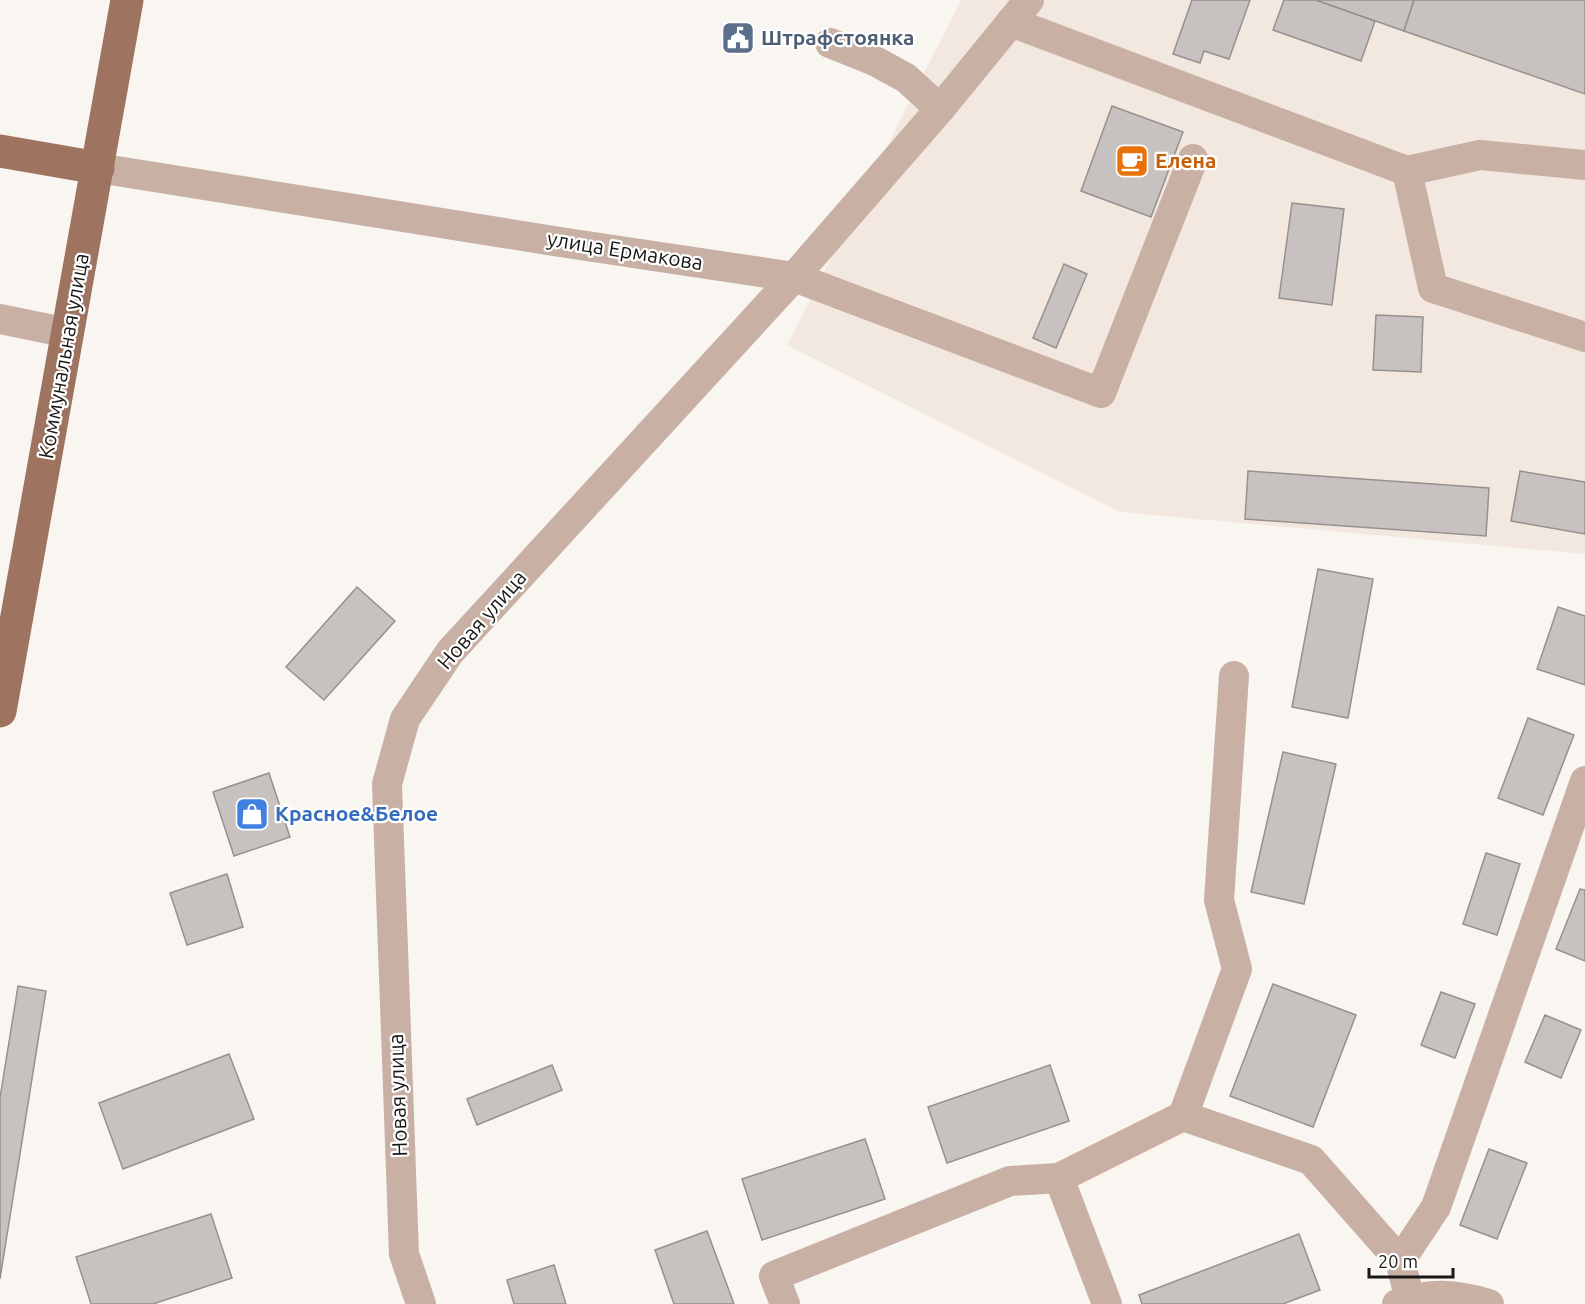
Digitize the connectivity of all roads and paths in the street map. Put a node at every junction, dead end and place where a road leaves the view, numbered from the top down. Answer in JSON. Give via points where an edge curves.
{"nodes":[{"id":1,"x":127,"y":0,"type":"edge"},
{"id":2,"x":1020,"y":11,"type":"edge"},
{"id":3,"x":830,"y":43,"type":"dead end"},
{"id":4,"x":940,"y":109,"type":"junction"},
{"id":5,"x":0,"y":152,"type":"edge"},
{"id":6,"x":1193,"y":159,"type":"dead end"},
{"id":7,"x":1585,"y":165,"type":"edge"},
{"id":8,"x":98,"y":168,"type":"junction"},
{"id":9,"x":1407,"y":171,"type":"junction"},
{"id":10,"x":794,"y":277,"type":"junction"},
{"id":11,"x":0,"y":320,"type":"edge"},
{"id":12,"x":68,"y":333,"type":"junction"},
{"id":13,"x":1585,"y":337,"type":"edge"},
{"id":14,"x":1234,"y":676,"type":"dead end"},
{"id":15,"x":0,"y":711,"type":"edge"},
{"id":16,"x":1585,"y":781,"type":"edge"},
{"id":17,"x":1183,"y":1116,"type":"junction"},
{"id":18,"x":1059,"y":1178,"type":"junction"},
{"id":19,"x":1400,"y":1261,"type":"junction"},
{"id":20,"x":1405,"y":1302,"type":"edge"},
{"id":21,"x":422,"y":1304,"type":"edge"},
{"id":22,"x":785,"y":1304,"type":"edge"},
{"id":23,"x":1107,"y":1304,"type":"edge"},
{"id":24,"x":1489,"y":1304,"type":"edge"}],
"edges":[{"from":1,"to":8,"type":"main road","name":"Коммунальная улица"},
{"from":2,"to":4,"type":"street"},
{"from":2,"to":9,"type":"street"},
{"from":3,"to":4,"type":"street","via":[[906,78]]},
{"from":4,"to":10,"type":"street"},
{"from":5,"to":8,"type":"main road"},
{"from":6,"to":10,"type":"street","name":"улица Ермакова","via":[[1101,393]]},
{"from":7,"to":9,"type":"street","via":[[1480,155]]},
{"from":8,"to":10,"type":"street","name":"улица Ермакова"},
{"from":8,"to":12,"type":"main road","name":"Коммунальная улица"},
{"from":9,"to":13,"type":"street","via":[[1433,288]]},
{"from":10,"to":21,"type":"street","name":"Новая улица","via":[[450,652],[405,719],[387,784],[404,1254]]},
{"from":11,"to":12,"type":"street"},
{"from":12,"to":15,"type":"main road","name":"Коммунальная улица"},
{"from":14,"to":17,"type":"street","via":[[1219,900],[1237,969]]},
{"from":16,"to":19,"type":"street","via":[[1436,1207]]},
{"from":17,"to":18,"type":"street"},
{"from":17,"to":19,"type":"street","via":[[1311,1160]]},
{"from":18,"to":22,"type":"street","via":[[1010,1181],[774,1276]]},
{"from":18,"to":23,"type":"street"},
{"from":19,"to":20,"type":"street"},
{"from":20,"to":24,"type":"street","via":[[1441,1295]]}]}
